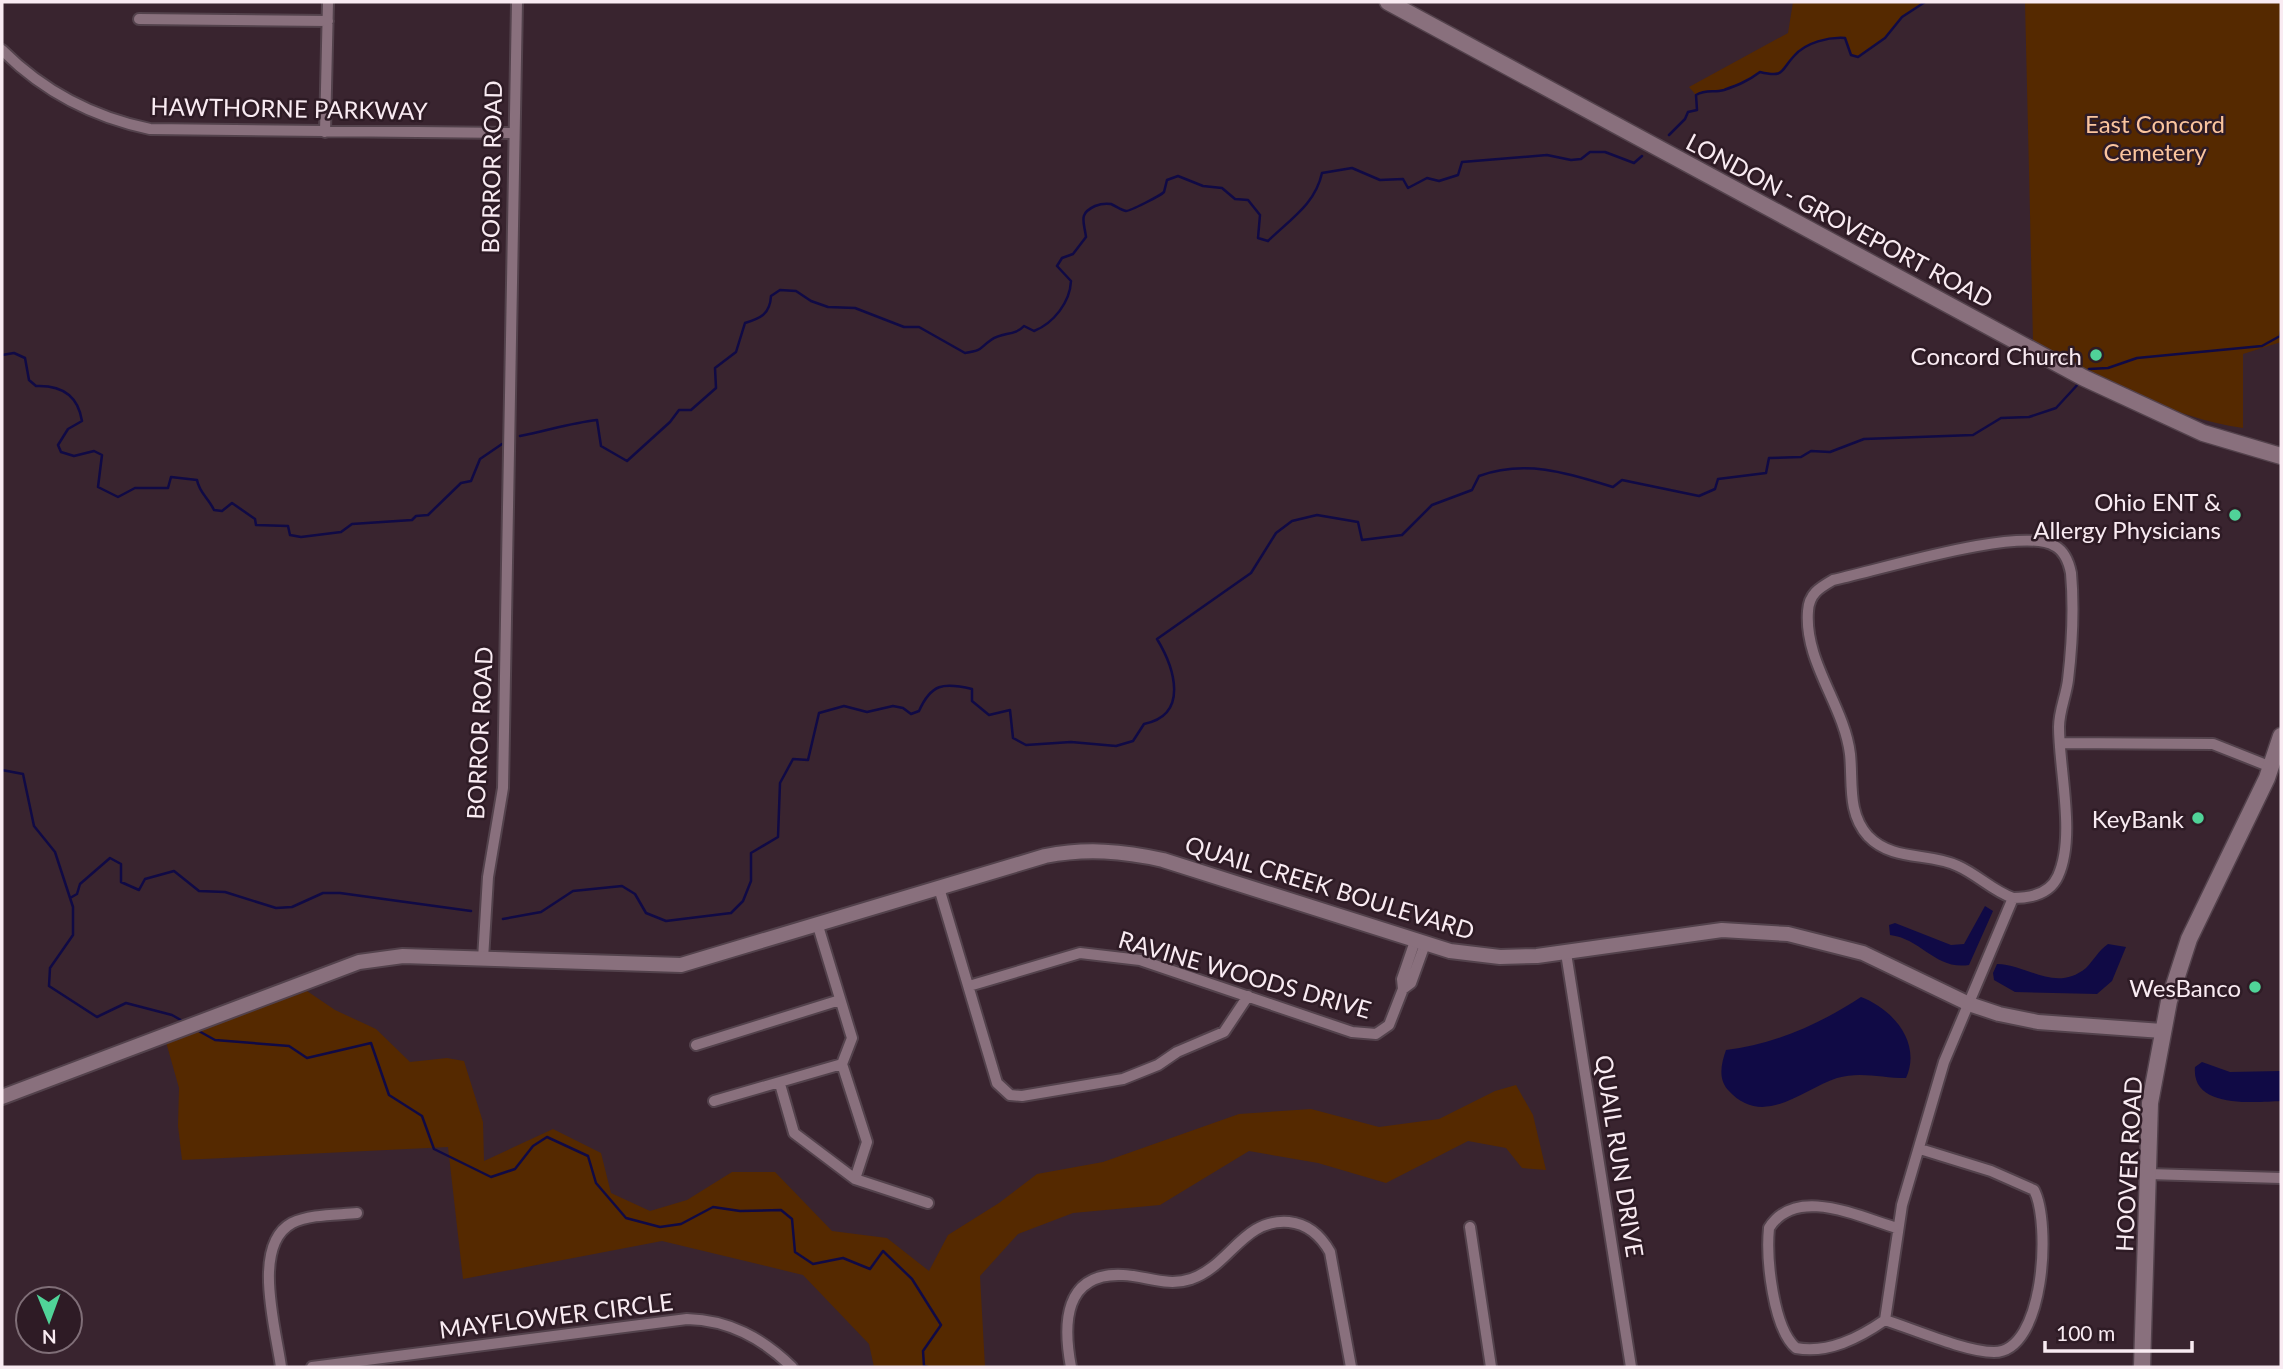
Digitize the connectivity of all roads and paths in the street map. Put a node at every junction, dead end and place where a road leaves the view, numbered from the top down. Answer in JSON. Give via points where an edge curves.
{"nodes":[{"id":1,"x":328,"y":2,"type":"edge"},
{"id":2,"x":517,"y":2,"type":"edge"},
{"id":3,"x":1388,"y":2,"type":"edge"},
{"id":4,"x":139,"y":19,"type":"dead end"},
{"id":5,"x":328,"y":21,"type":"junction"},
{"id":6,"x":2,"y":50,"type":"edge"},
{"id":7,"x":326,"y":132,"type":"junction"},
{"id":8,"x":514,"y":133,"type":"junction"},
{"id":9,"x":2281,"y":456,"type":"edge"},
{"id":10,"x":2281,"y":736,"type":"edge"},
{"id":11,"x":2060,"y":743,"type":"junction"},
{"id":12,"x":2271,"y":767,"type":"junction"},
{"id":13,"x":940,"y":888,"type":"junction"},
{"id":14,"x":2013,"y":898,"type":"junction"},
{"id":15,"x":818,"y":926,"type":"junction"},
{"id":16,"x":1420,"y":942,"type":"junction"},
{"id":17,"x":1566,"y":953,"type":"junction"},
{"id":18,"x":483,"y":959,"type":"junction"},
{"id":19,"x":969,"y":986,"type":"junction"},
{"id":20,"x":1248,"y":996,"type":"junction"},
{"id":21,"x":840,"y":1000,"type":"junction"},
{"id":22,"x":1969,"y":1004,"type":"junction"},
{"id":23,"x":2162,"y":1031,"type":"junction"},
{"id":24,"x":696,"y":1045,"type":"dead end"},
{"id":25,"x":842,"y":1064,"type":"junction"},
{"id":26,"x":780,"y":1084,"type":"junction"},
{"id":27,"x":2,"y":1097,"type":"edge"},
{"id":28,"x":714,"y":1101,"type":"dead end"},
{"id":29,"x":1920,"y":1149,"type":"junction"},
{"id":30,"x":2148,"y":1174,"type":"junction"},
{"id":31,"x":2281,"y":1178,"type":"edge"},
{"id":32,"x":855,"y":1179,"type":"junction"},
{"id":33,"x":928,"y":1203,"type":"dead end"},
{"id":34,"x":357,"y":1213,"type":"dead end"},
{"id":35,"x":1470,"y":1227,"type":"dead end"},
{"id":36,"x":1897,"y":1228,"type":"junction"},
{"id":37,"x":1885,"y":1320,"type":"junction"},
{"id":38,"x":281,"y":1367,"type":"edge"},
{"id":39,"x":312,"y":1367,"type":"edge"},
{"id":40,"x":792,"y":1367,"type":"edge"},
{"id":41,"x":1071,"y":1367,"type":"edge"},
{"id":42,"x":1351,"y":1367,"type":"edge"},
{"id":43,"x":1491,"y":1367,"type":"edge"},
{"id":44,"x":1630,"y":1367,"type":"edge"},
{"id":45,"x":2143,"y":1367,"type":"edge"}],
"edges":[{"from":1,"to":5,"type":"street"},
{"from":2,"to":8,"type":"street","name":"BORROR ROAD"},
{"from":3,"to":9,"type":"main road","name":"LONDON - GROVEPORT ROAD","via":[[2081,376],[2211,436]]},
{"from":4,"to":5,"type":"street"},
{"from":5,"to":7,"type":"street"},
{"from":6,"to":7,"type":"street","name":"HAWTHORNE PARKWAY","via":[[60,96],[100,116],[132,125],[174,131]]},
{"from":7,"to":8,"type":"street","name":"HAWTHORNE PARKWAY"},
{"from":8,"to":18,"type":"street","name":"BORROR ROAD","via":[[503,788],[488,877]]},
{"from":10,"to":12,"type":"main road","name":"HOOVER ROAD"},
{"from":11,"to":12,"type":"street","via":[[2213,744]]},
{"from":11,"to":14,"type":"street","via":[[2066,800],[2062,866],[2056,881],[2043,892]]},
{"from":11,"to":14,"type":"street","via":[[2072,584],[2067,559],[2055,545],[2015,541],[1943,553],[1833,580],[1815,591],[1808,612],[1809,634],[1846,739],[1851,796],[1864,830],[1889,850],[1958,865]]},
{"from":12,"to":23,"type":"main road","name":"HOOVER ROAD","via":[[2189,939]]},
{"from":13,"to":15,"type":"street","name":"QUAIL CREEK BOULEVARD"},
{"from":13,"to":16,"type":"street","name":"QUAIL CREEK BOULEVARD","via":[[1055,854],[1130,852]]},
{"from":13,"to":19,"type":"street"},
{"from":14,"to":22,"type":"street"},
{"from":15,"to":18,"type":"street","name":"QUAIL CREEK BOULEVARD","via":[[681,965]]},
{"from":15,"to":21,"type":"street"},
{"from":16,"to":17,"type":"street","name":"QUAIL CREEK BOULEVARD","via":[[1500,957]]},
{"from":16,"to":20,"type":"street","name":"RAVINE WOODS DRIVE","via":[[1402,979],[1404,989],[1389,1025],[1376,1034],[1366,1035]]},
{"from":17,"to":22,"type":"street","name":"QUAIL CREEK BOULEVARD","via":[[1722,930],[1788,934],[1863,953]]},
{"from":17,"to":44,"type":"street","name":"QUAIL RUN DRIVE"},
{"from":18,"to":27,"type":"street","via":[[403,956],[359,962]]},
{"from":19,"to":20,"type":"street","name":"RAVINE WOODS DRIVE","via":[[1080,953],[1095,953],[1140,961]]},
{"from":19,"to":20,"type":"street","via":[[997,1083],[1010,1095],[1022,1096],[1124,1079],[1158,1065],[1224,1032]]},
{"from":21,"to":24,"type":"street"},
{"from":21,"to":25,"type":"street","via":[[852,1038]]},
{"from":22,"to":23,"type":"street","name":"QUAIL CREEK BOULEVARD","via":[[2038,1023]]},
{"from":22,"to":29,"type":"street","via":[[1944,1062]]},
{"from":23,"to":30,"type":"main road","name":"HOOVER ROAD","via":[[2150,1103]]},
{"from":25,"to":26,"type":"street"},
{"from":25,"to":32,"type":"street","via":[[867,1142]]},
{"from":26,"to":28,"type":"street"},
{"from":26,"to":32,"type":"street","via":[[794,1133]]},
{"from":29,"to":36,"type":"street"},
{"from":29,"to":37,"type":"street","via":[[2034,1189],[2042,1208],[2040,1277],[2026,1331],[2005,1350],[1973,1348]]},
{"from":30,"to":31,"type":"street"},
{"from":30,"to":45,"type":"main road","name":"HOOVER ROAD"},
{"from":32,"to":33,"type":"street"},
{"from":34,"to":38,"type":"street","via":[[292,1223],[276,1236],[268,1266]]},
{"from":35,"to":43,"type":"street"},
{"from":36,"to":37,"type":"street"},
{"from":36,"to":37,"type":"street","via":[[1834,1210],[1799,1206],[1786,1211],[1769,1228],[1780,1329],[1796,1348],[1852,1340]]},
{"from":39,"to":40,"type":"street","name":"MAYFLOWER CIRCLE","via":[[687,1319],[739,1328]]},
{"from":41,"to":42,"type":"street","via":[[1066,1315],[1081,1290],[1093,1281],[1121,1275],[1157,1282],[1190,1279],[1204,1273],[1256,1228],[1284,1222],[1311,1230],[1330,1252]]}]}
